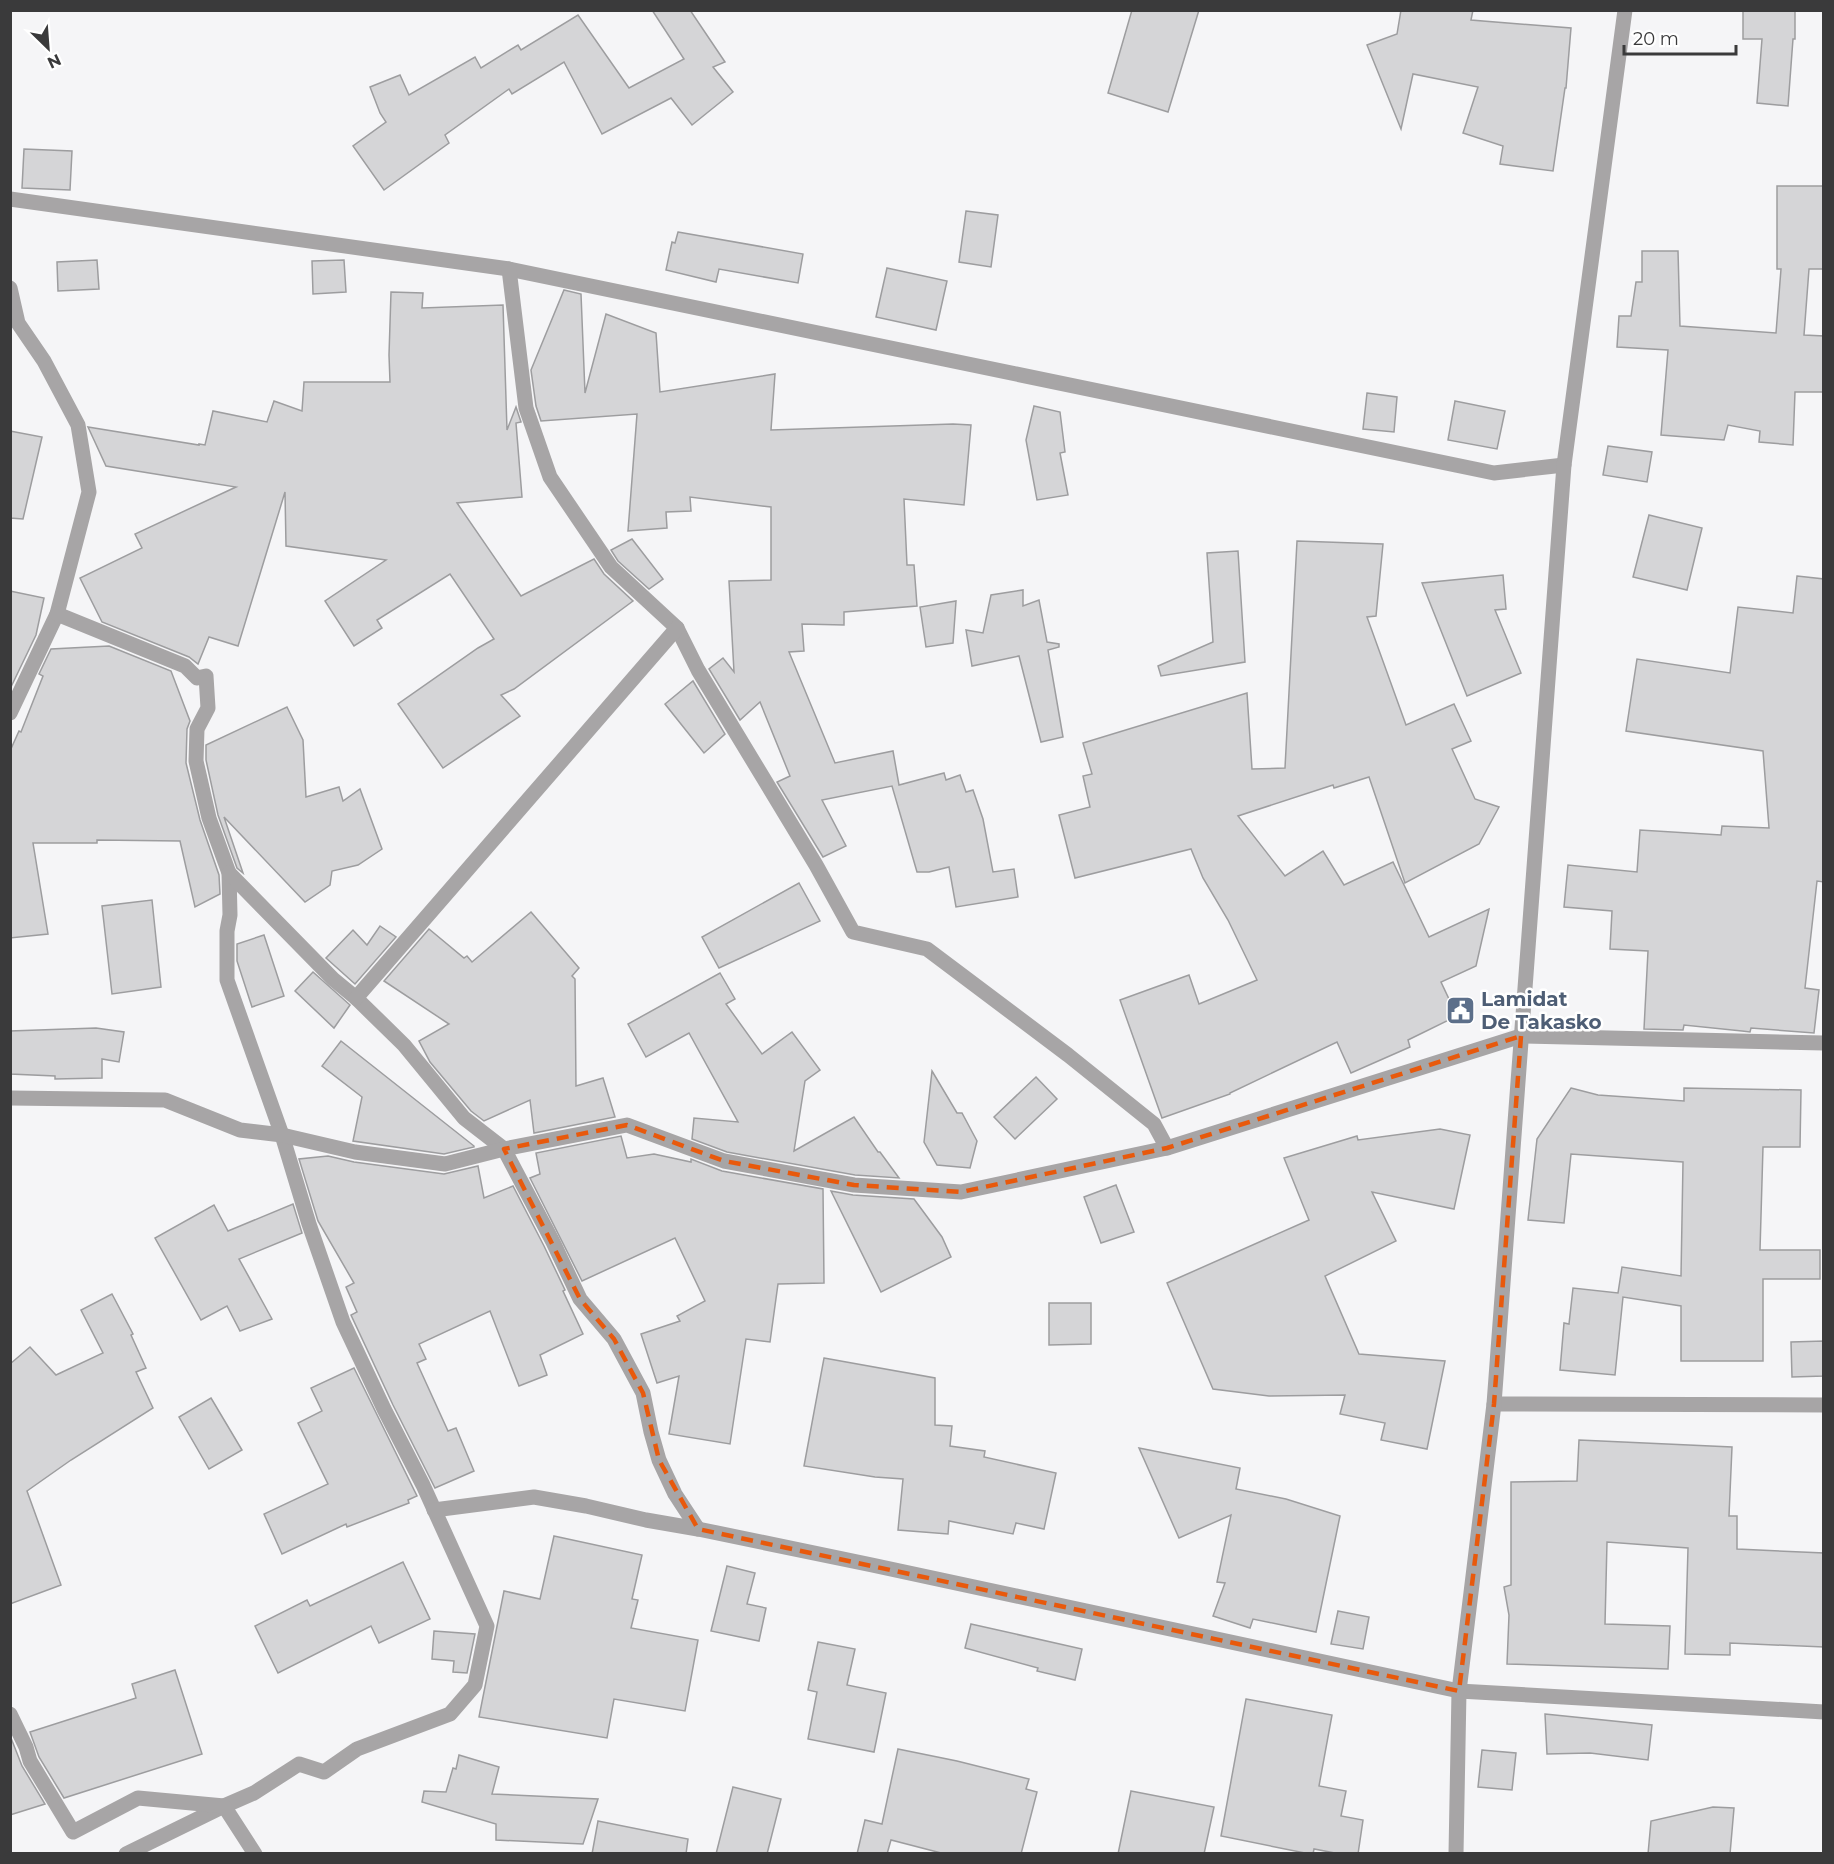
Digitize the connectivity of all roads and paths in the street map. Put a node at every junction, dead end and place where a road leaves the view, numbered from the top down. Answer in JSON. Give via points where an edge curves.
{"nodes":[{"id":1,"x":1625,"y":10,"type":"edge"},
{"id":2,"x":10,"y":200,"type":"edge"},
{"id":3,"x":509,"y":269,"type":"junction"},
{"id":4,"x":10,"y":288,"type":"edge"},
{"id":5,"x":1564,"y":465,"type":"junction"},
{"id":6,"x":57,"y":614,"type":"junction"},
{"id":7,"x":677,"y":628,"type":"junction"},
{"id":8,"x":10,"y":713,"type":"edge"},
{"id":9,"x":229,"y":873,"type":"junction"},
{"id":10,"x":356,"y":998,"type":"junction"},
{"id":11,"x":1521,"y":1036,"type":"junction"},
{"id":12,"x":1824,"y":1043,"type":"edge"},
{"id":13,"x":10,"y":1098,"type":"edge"},
{"id":14,"x":282,"y":1136,"type":"junction"},
{"id":15,"x":1167,"y":1148,"type":"junction"},
{"id":16,"x":504,"y":1149,"type":"junction"},
{"id":17,"x":1494,"y":1404,"type":"junction"},
{"id":18,"x":1824,"y":1405,"type":"edge"},
{"id":19,"x":434,"y":1510,"type":"junction"},
{"id":20,"x":698,"y":1529,"type":"junction"},
{"id":21,"x":1459,"y":1691,"type":"junction"},
{"id":22,"x":1824,"y":1712,"type":"edge"},
{"id":23,"x":10,"y":1714,"type":"edge"},
{"id":24,"x":224,"y":1806,"type":"junction"},
{"id":25,"x":126,"y":1854,"type":"edge"},
{"id":26,"x":255,"y":1854,"type":"edge"},
{"id":27,"x":1456,"y":1854,"type":"edge"}],
"edges":[{"from":1,"to":5,"type":"street"},
{"from":2,"to":3,"type":"street"},
{"from":3,"to":5,"type":"street","via":[[1494,473]]},
{"from":3,"to":7,"type":"street","via":[[526,408],[550,477],[611,567]]},
{"from":4,"to":6,"type":"street","via":[[18,323],[44,361],[78,425],[89,492]]},
{"from":5,"to":11,"type":"street"},
{"from":6,"to":8,"type":"street"},
{"from":6,"to":9,"type":"street","via":[[185,666],[197,678],[206,676],[208,708],[196,729],[196,761],[209,818]]},
{"from":7,"to":10,"type":"street"},
{"from":7,"to":15,"type":"street","via":[[853,932],[927,949],[1154,1124]]},
{"from":9,"to":10,"type":"street"},
{"from":9,"to":14,"type":"street","via":[[227,980]]},
{"from":10,"to":16,"type":"street","via":[[404,1045],[464,1118]]},
{"from":11,"to":12,"type":"street"},
{"from":11,"to":15,"type":"street"},
{"from":11,"to":17,"type":"street"},
{"from":13,"to":14,"type":"street","via":[[165,1100],[240,1130]]},
{"from":14,"to":16,"type":"street","via":[[355,1152],[445,1164]]},
{"from":14,"to":19,"type":"street","via":[[343,1322]]},
{"from":15,"to":16,"type":"street","via":[[961,1192],[854,1185],[724,1161],[627,1125]]},
{"from":16,"to":20,"type":"street","via":[[580,1299],[614,1339],[643,1393],[659,1460]]},
{"from":17,"to":18,"type":"street"},
{"from":17,"to":21,"type":"street"},
{"from":19,"to":20,"type":"street","via":[[534,1497]]},
{"from":19,"to":24,"type":"street","via":[[487,1626],[475,1685],[450,1714],[357,1749],[324,1772],[299,1764],[254,1793]]},
{"from":20,"to":21,"type":"street"},
{"from":21,"to":22,"type":"street"},
{"from":21,"to":27,"type":"street"},
{"from":23,"to":24,"type":"street","via":[[30,1761],[74,1832],[138,1798]]},
{"from":24,"to":25,"type":"street"},
{"from":24,"to":26,"type":"street"}]}
